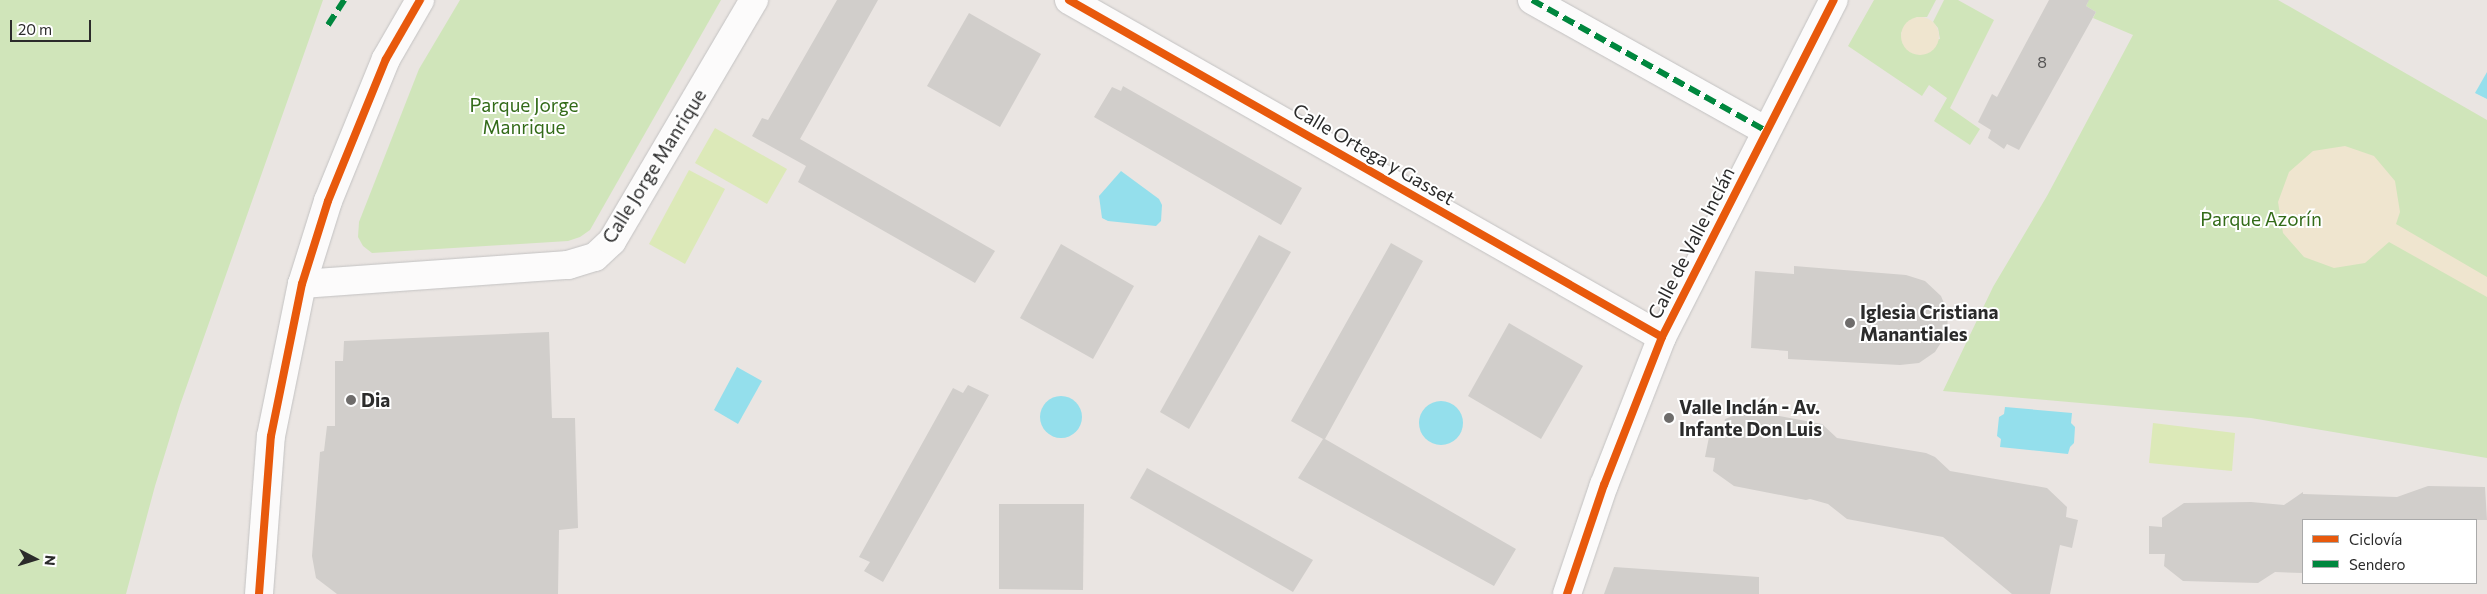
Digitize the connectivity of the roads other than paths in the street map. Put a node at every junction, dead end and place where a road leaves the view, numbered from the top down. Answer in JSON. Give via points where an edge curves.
{"nodes":[{"id":1,"x":420,"y":0,"type":"edge"},
{"id":2,"x":754,"y":0,"type":"edge"},
{"id":3,"x":1069,"y":0,"type":"edge"},
{"id":4,"x":1532,"y":0,"type":"edge"},
{"id":5,"x":1834,"y":0,"type":"edge"},
{"id":6,"x":1766,"y":131,"type":"junction"},
{"id":7,"x":302,"y":284,"type":"junction"},
{"id":8,"x":1662,"y":337,"type":"junction"},
{"id":9,"x":259,"y":594,"type":"edge"},
{"id":10,"x":1567,"y":594,"type":"edge"}],
"edges":[{"from":1,"to":7,"type":"street","via":[[386,59],[328,201]]},
{"from":2,"to":7,"type":"street","name":"Calle Jorge Manrique","via":[[612,241],[594,257],[568,266]]},
{"from":3,"to":8,"type":"street","name":"Calle Ortega y Gasset"},
{"from":4,"to":6,"type":"street"},
{"from":5,"to":6,"type":"street","name":"Calle de Valle Inclán"},
{"from":6,"to":8,"type":"street","name":"Calle de Valle Inclán"},
{"from":7,"to":9,"type":"street","via":[[271,436]]},
{"from":8,"to":10,"type":"street","name":"Calle de Valle Inclán","via":[[1604,484]]}]}
